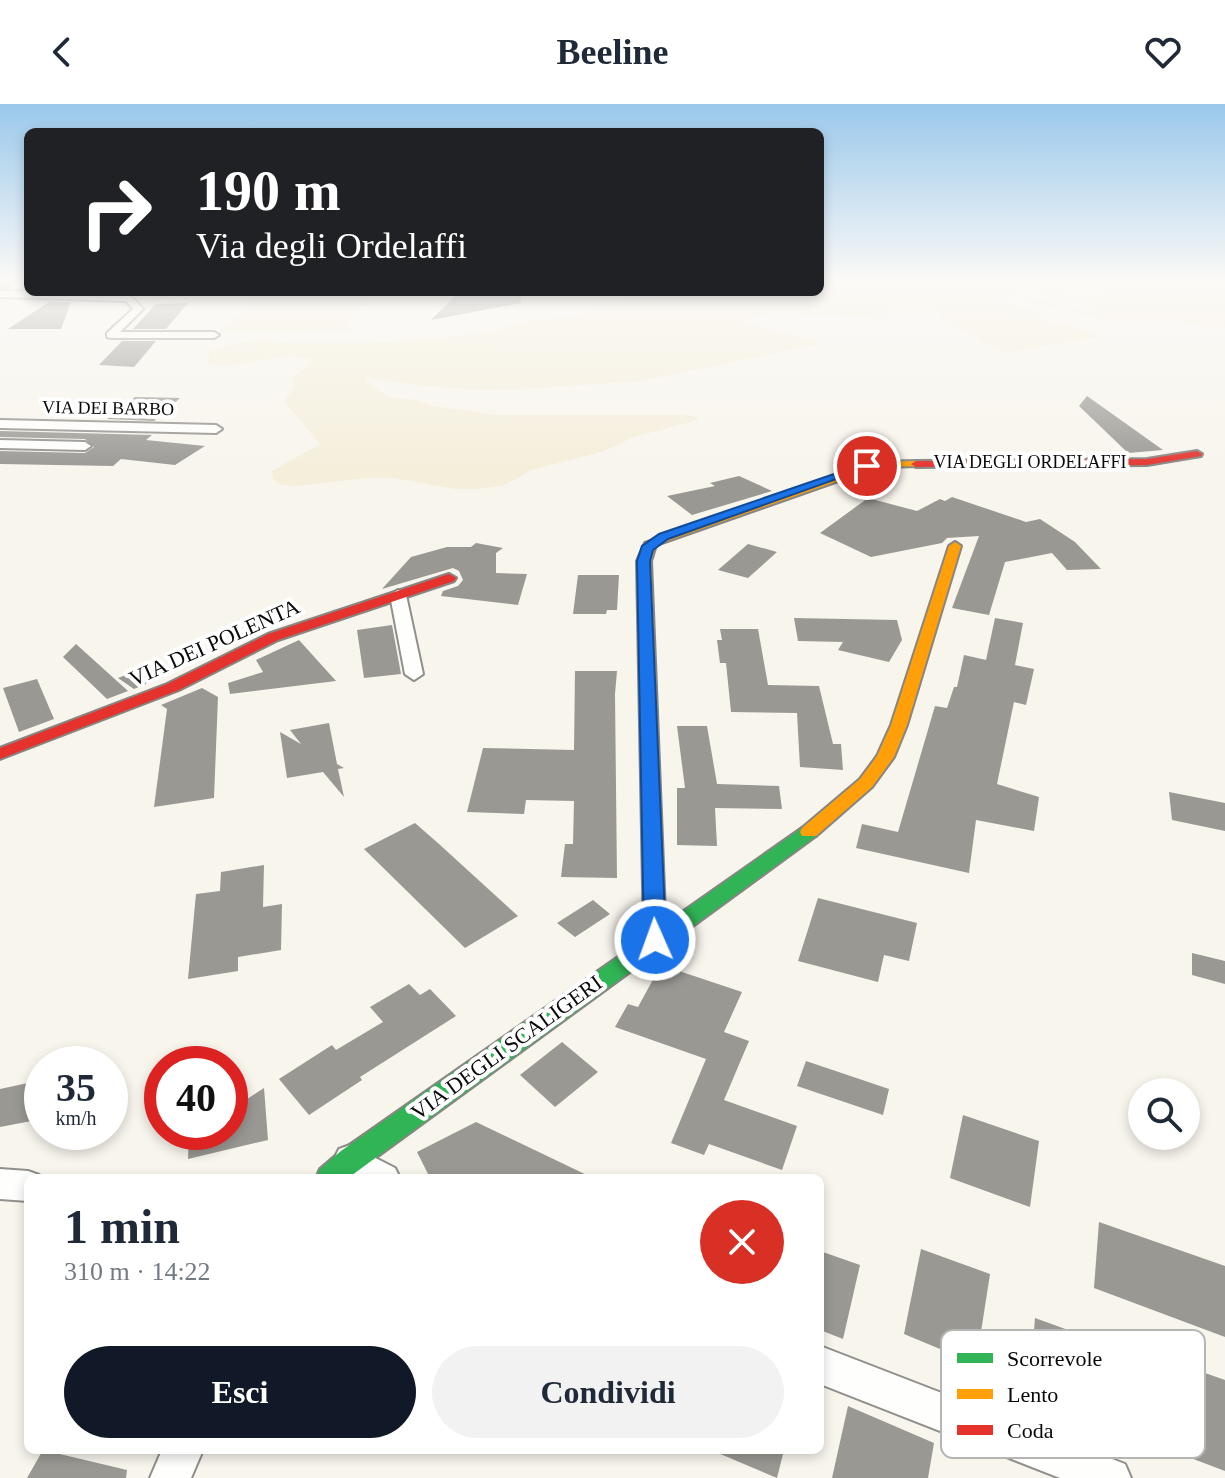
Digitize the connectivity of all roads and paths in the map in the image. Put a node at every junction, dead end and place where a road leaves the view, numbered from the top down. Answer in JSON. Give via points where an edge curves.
{"nodes":[{"id":1,"x":0,"y":424,"type":"edge"},
{"id":2,"x":216,"y":429,"type":"dead end"},
{"id":3,"x":0,"y":444,"type":"edge"},
{"id":4,"x":85,"y":446,"type":"dead end"},
{"id":5,"x":1197,"y":454,"type":"dead end"},
{"id":6,"x":955,"y":546,"type":"dead end"},
{"id":7,"x":449,"y":578,"type":"dead end"},
{"id":8,"x":398,"y":595,"type":"junction"},
{"id":9,"x":414,"y":674,"type":"dead end"},
{"id":10,"x":0,"y":754,"type":"edge"},
{"id":11,"x":655,"y":940,"type":"junction"},
{"id":12,"x":340,"y":1168,"type":"edge"},
{"id":13,"x":366,"y":1174,"type":"edge"},
{"id":14,"x":0,"y":1184,"type":"edge"},
{"id":15,"x":24,"y":1186,"type":"edge"},
{"id":16,"x":824,"y":1367,"type":"edge"},
{"id":17,"x":941,"y":1412,"type":"edge"},
{"id":18,"x":181,"y":1454,"type":"edge"},
{"id":19,"x":1059,"y":1458,"type":"edge"},
{"id":20,"x":170,"y":1478,"type":"edge"},
{"id":21,"x":1111,"y":1478,"type":"edge"}],
"edges":[{"from":1,"to":2,"type":"street","name":"VIA DEI BARBO"},
{"from":3,"to":4,"type":"street"},
{"from":5,"to":11,"type":"street","name":"VIA DEGLI ORDELAFFI","via":[[1147,462],[877,464],[651,543],[644,561]]},
{"from":6,"to":11,"type":"street","name":"VIA DEGLI SCALIGERI","via":[[899,725],[876,770],[819,825]]},
{"from":7,"to":8,"type":"street","name":"VIA DEI POLENTA"},
{"from":8,"to":9,"type":"street"},
{"from":8,"to":10,"type":"street","name":"VIA DEI POLENTA","via":[[273,637],[173,687]]},
{"from":11,"to":12,"type":"street","name":"VIA DEGLI SCALIGERI"},
{"from":12,"to":13,"type":"street"},
{"from":14,"to":15,"type":"street"},
{"from":16,"to":17,"type":"street"},
{"from":18,"to":20,"type":"street"},
{"from":19,"to":21,"type":"street"}]}
